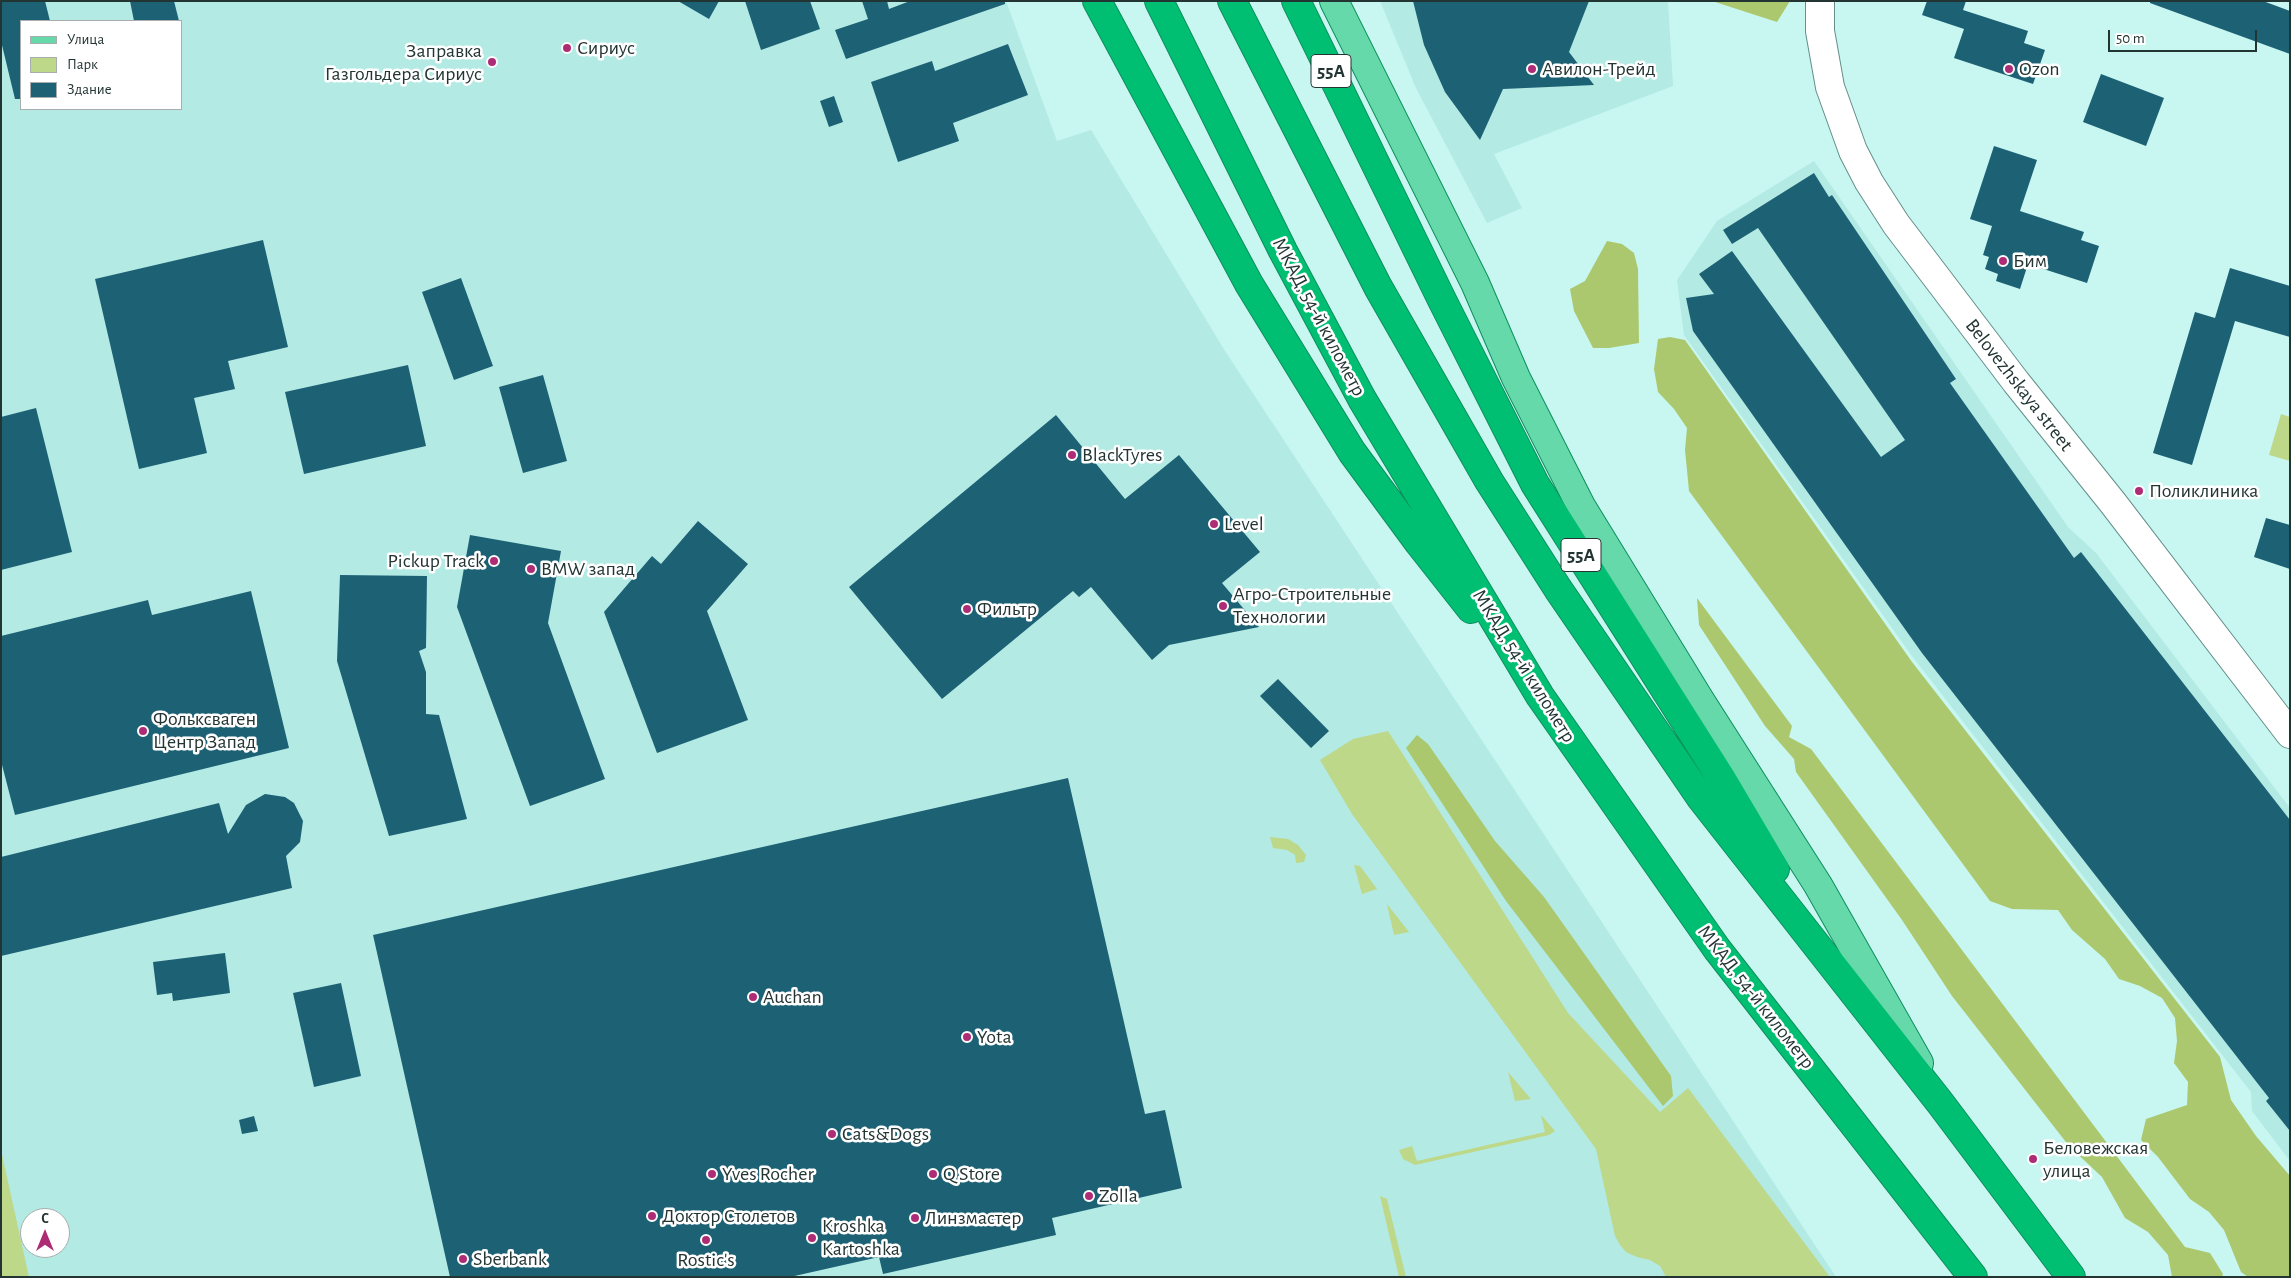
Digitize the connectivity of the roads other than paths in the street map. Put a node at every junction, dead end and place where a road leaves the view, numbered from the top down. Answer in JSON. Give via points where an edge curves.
{"nodes":[{"id":1,"x":1159,"y":1,"type":"edge"},
{"id":2,"x":1232,"y":1,"type":"edge"},
{"id":3,"x":1296,"y":1,"type":"edge"},
{"id":4,"x":1334,"y":1,"type":"edge"},
{"id":5,"x":1820,"y":1,"type":"edge"},
{"id":6,"x":1102,"y":8,"type":"edge"},
{"id":7,"x":1540,"y":696,"type":"junction"},
{"id":8,"x":2290,"y":734,"type":"edge"},
{"id":9,"x":1824,"y":955,"type":"junction"},
{"id":10,"x":1941,"y":1104,"type":"junction"},
{"id":11,"x":1973,"y":1277,"type":"edge"},
{"id":12,"x":2071,"y":1277,"type":"edge"}],
"edges":[{"from":1,"to":7,"type":"highway","name":"МКАД, 54-й километр","via":[[1283,251],[1358,390]]},
{"from":2,"to":9,"type":"highway","via":[[1378,287],[1489,481],[1558,589],[1701,798]]},
{"from":3,"to":9,"type":"highway","number":"55А","via":[[1535,484],[1724,780]]},
{"from":4,"to":10,"type":"main road","via":[[1475,283],[1516,378],[1581,506],[1818,885]]},
{"from":5,"to":8,"type":"street","name":"Belovezhskaya street","via":[[1820,31],[1830,87],[1853,151],[1869,182],[1896,224],[2016,382]]},
{"from":6,"to":7,"type":"highway","via":[[1249,284],[1352,452]]},
{"from":7,"to":11,"type":"highway","name":"МКАД, 54-й километр","via":[[1717,949]]},
{"from":9,"to":10,"type":"highway"},
{"from":10,"to":12,"type":"highway"}]}
